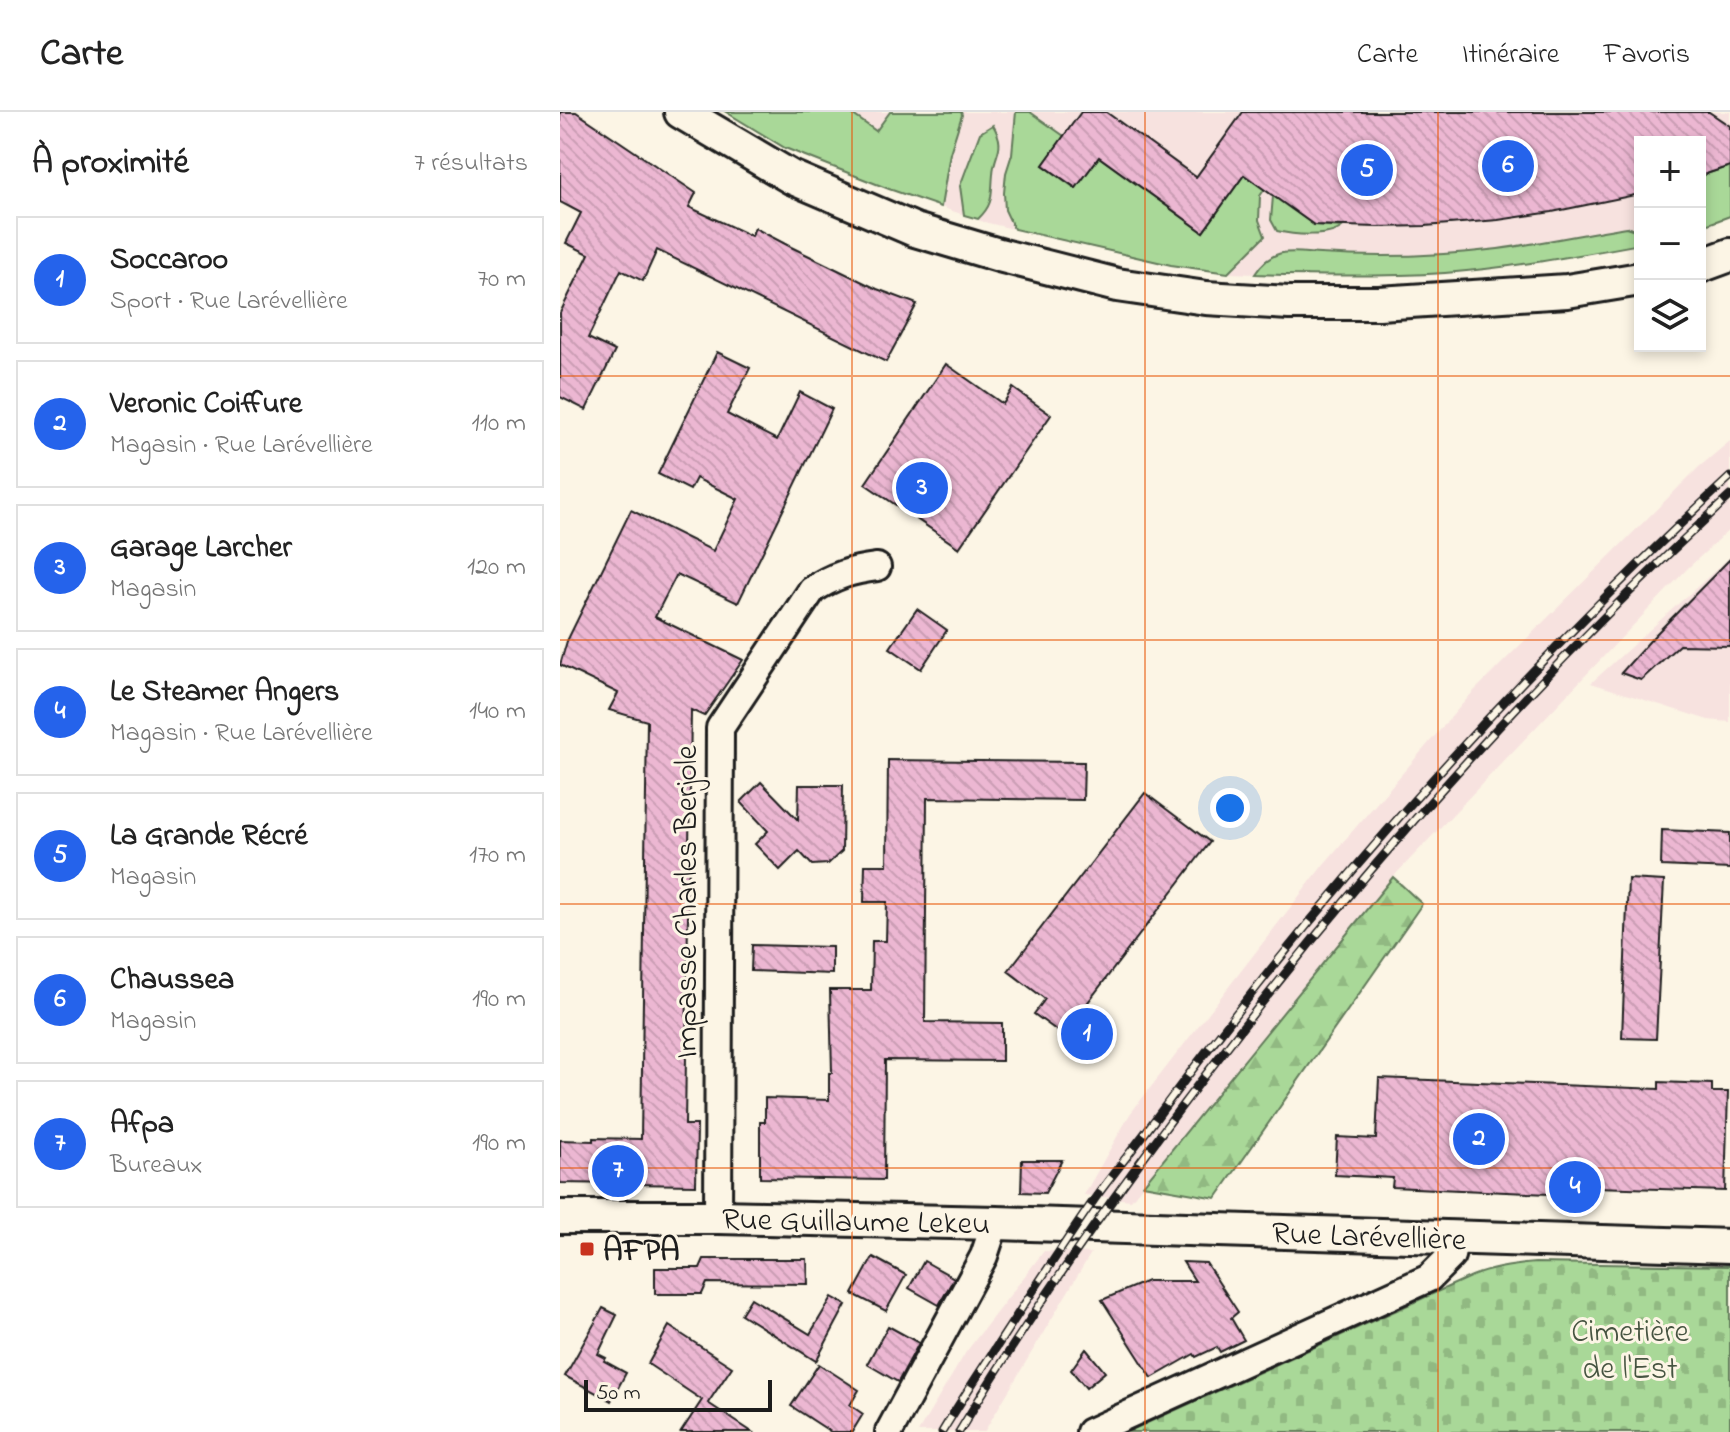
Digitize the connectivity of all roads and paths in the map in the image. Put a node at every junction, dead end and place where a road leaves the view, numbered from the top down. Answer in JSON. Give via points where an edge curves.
{"nodes":[{"id":1,"x":681,"y":112,"type":"edge"},
{"id":2,"x":1730,"y":241,"type":"edge"},
{"id":3,"x":1706,"y":249,"type":"edge"},
{"id":4,"x":1730,"y":255,"type":"edge"},
{"id":5,"x":1706,"y":264,"type":"edge"},
{"id":6,"x":1634,"y":265,"type":"edge"},
{"id":7,"x":1634,"y":280,"type":"edge"},
{"id":8,"x":1463,"y":299,"type":"junction"},
{"id":9,"x":877,"y":567,"type":"dead end"},
{"id":10,"x":560,"y":1217,"type":"edge"},
{"id":11,"x":718,"y":1217,"type":"junction"},
{"id":12,"x":1002,"y":1224,"type":"junction"},
{"id":13,"x":1455,"y":1238,"type":"junction"},
{"id":14,"x":1730,"y":1246,"type":"edge"},
{"id":15,"x":889,"y":1432,"type":"edge"},
{"id":16,"x":1090,"y":1432,"type":"edge"}],
"edges":[{"from":1,"to":8,"type":"street","via":[[791,177],[915,230],[1117,285],[1289,303]]},
{"from":2,"to":3,"type":"street"},
{"from":4,"to":5,"type":"street"},
{"from":6,"to":8,"type":"street"},
{"from":7,"to":8,"type":"street"},
{"from":9,"to":11,"type":"street","name":"Impasse Charles Berjole","via":[[853,570],[812,590],[720,728]]},
{"from":10,"to":11,"type":"street","name":"Rue Guillaume Lekeu"},
{"from":11,"to":12,"type":"street","name":"Rue Guillaume Lekeu"},
{"from":12,"to":13,"type":"street","name":"Rue Larévellière"},
{"from":12,"to":15,"type":"street"},
{"from":13,"to":14,"type":"street","name":"Rue Larévellière"},
{"from":13,"to":16,"type":"street","via":[[1451,1256],[1429,1278]]}]}
